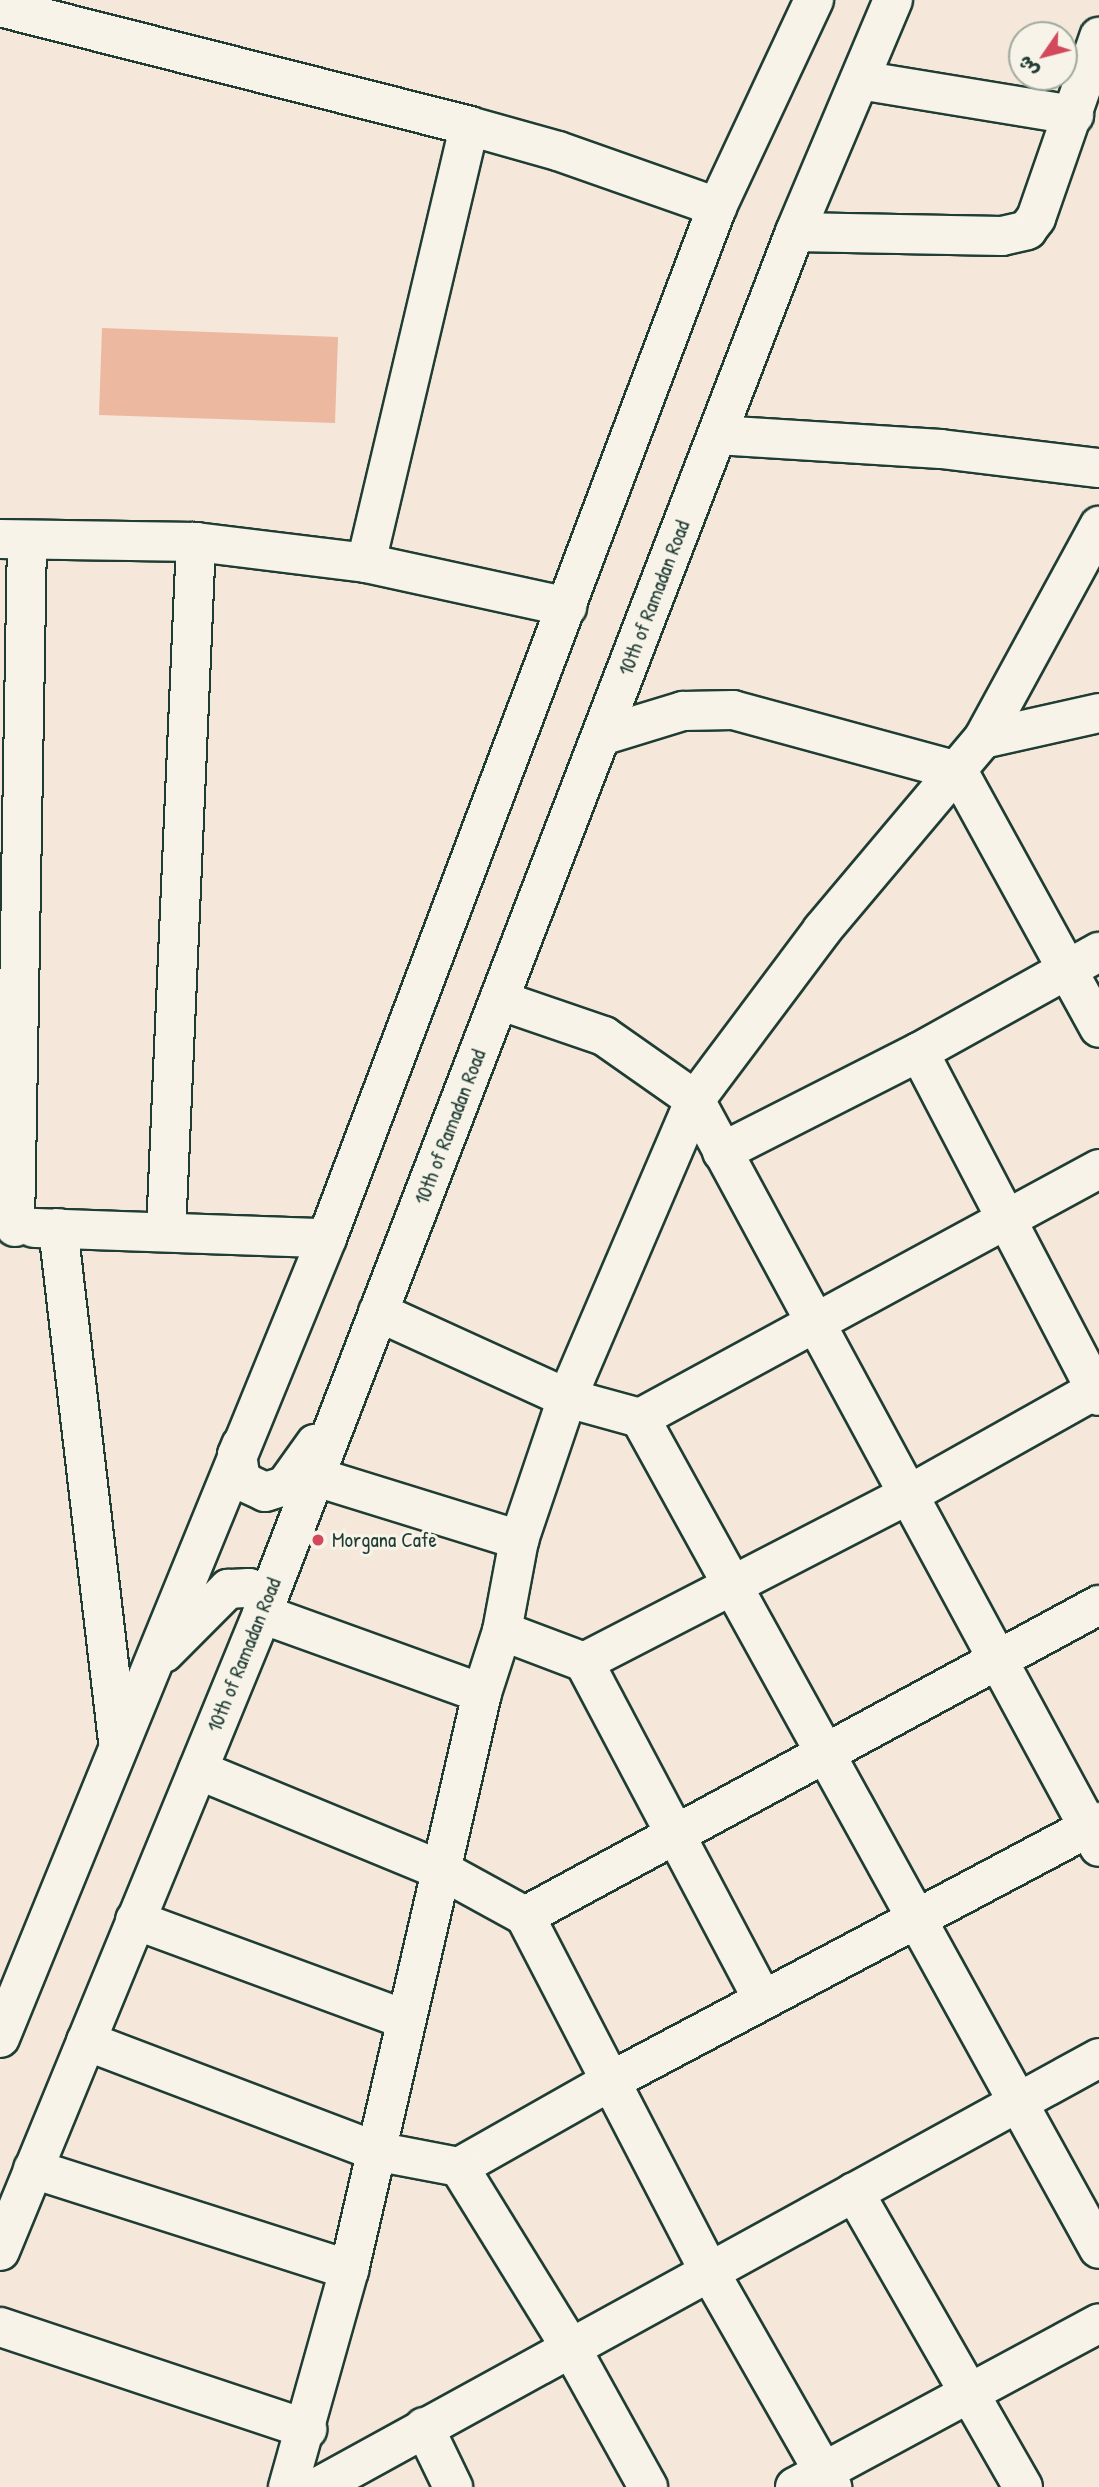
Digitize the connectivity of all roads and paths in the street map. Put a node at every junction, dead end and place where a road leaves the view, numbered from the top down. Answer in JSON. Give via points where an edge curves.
{"nodes":[{"id":1,"x":814,"y":0,"type":"edge"},
{"id":2,"x":893,"y":0,"type":"edge"},
{"id":3,"x":0,"y":7,"type":"edge"},
{"id":4,"x":1099,"y":37,"type":"edge"},
{"id":5,"x":860,"y":80,"type":"junction"},
{"id":6,"x":1074,"y":116,"type":"junction"},
{"id":7,"x":469,"y":126,"type":"junction"},
{"id":8,"x":717,"y":207,"type":"junction"},
{"id":9,"x":795,"y":232,"type":"junction"},
{"id":10,"x":717,"y":435,"type":"junction"},
{"id":11,"x":1099,"y":468,"type":"edge"},
{"id":12,"x":1099,"y":526,"type":"edge"},
{"id":13,"x":14,"y":540,"type":"edge"},
{"id":14,"x":197,"y":542,"type":"junction"},
{"id":15,"x":366,"y":563,"type":"junction"},
{"id":16,"x":567,"y":607,"type":"junction"},
{"id":17,"x":1099,"y":713,"type":"edge"},
{"id":18,"x":601,"y":736,"type":"junction"},
{"id":19,"x":983,"y":739,"type":"junction"},
{"id":20,"x":958,"y":771,"type":"junction"},
{"id":21,"x":1083,"y":960,"type":"edge"},
{"id":22,"x":499,"y":1000,"type":"junction"},
{"id":23,"x":1099,"y":1028,"type":"edge"},
{"id":24,"x":919,"y":1052,"type":"junction"},
{"id":25,"x":695,"y":1100,"type":"junction"},
{"id":26,"x":722,"y":1152,"type":"junction"},
{"id":27,"x":1099,"y":1168,"type":"edge"},
{"id":28,"x":1006,"y":1220,"type":"junction"},
{"id":29,"x":7,"y":1227,"type":"edge"},
{"id":30,"x":58,"y":1228,"type":"junction"},
{"id":31,"x":166,"y":1231,"type":"junction"},
{"id":32,"x":327,"y":1238,"type":"junction"},
{"id":33,"x":378,"y":1312,"type":"junction"},
{"id":34,"x":816,"y":1324,"type":"junction"},
{"id":35,"x":1098,"y":1391,"type":"edge"},
{"id":36,"x":567,"y":1398,"type":"junction"},
{"id":37,"x":344,"y":1401,"type":"junction"},
{"id":38,"x":639,"y":1418,"type":"junction"},
{"id":39,"x":241,"y":1445,"type":"junction"},
{"id":40,"x":316,"y":1476,"type":"junction"},
{"id":41,"x":908,"y":1495,"type":"junction"},
{"id":42,"x":519,"y":1540,"type":"junction"},
{"id":43,"x":732,"y":1585,"type":"junction"},
{"id":44,"x":1099,"y":1605,"type":"edge"},
{"id":45,"x":265,"y":1607,"type":"junction"},
{"id":46,"x":502,"y":1631,"type":"junction"},
{"id":47,"x":997,"y":1659,"type":"junction"},
{"id":48,"x":584,"y":1662,"type":"junction"},
{"id":49,"x":147,"y":1671,"type":"junction"},
{"id":50,"x":482,"y":1693,"type":"junction"},
{"id":51,"x":118,"y":1741,"type":"junction"},
{"id":52,"x":822,"y":1752,"type":"junction"},
{"id":53,"x":198,"y":1770,"type":"junction"},
{"id":54,"x":1096,"y":1832,"type":"edge"},
{"id":55,"x":675,"y":1836,"type":"junction"},
{"id":56,"x":443,"y":1871,"type":"junction"},
{"id":57,"x":525,"y":1916,"type":"junction"},
{"id":58,"x":915,"y":1917,"type":"junction"},
{"id":59,"x":135,"y":1920,"type":"junction"},
{"id":60,"x":763,"y":2000,"type":"junction"},
{"id":61,"x":4,"y":2017,"type":"edge"},
{"id":62,"x":404,"y":2019,"type":"junction"},
{"id":63,"x":86,"y":2041,"type":"junction"},
{"id":64,"x":1099,"y":2058,"type":"edge"},
{"id":65,"x":609,"y":2082,"type":"junction"},
{"id":66,"x":1017,"y":2104,"type":"junction"},
{"id":67,"x":375,"y":2151,"type":"junction"},
{"id":68,"x":459,"y":2167,"type":"junction"},
{"id":69,"x":33,"y":2169,"type":"junction"},
{"id":70,"x":854,"y":2192,"type":"junction"},
{"id":71,"x":1099,"y":2249,"type":"edge"},
{"id":72,"x":0,"y":2251,"type":"edge"},
{"id":73,"x":349,"y":2270,"type":"junction"},
{"id":74,"x":709,"y":2271,"type":"junction"},
{"id":75,"x":1099,"y":2323,"type":"edge"},
{"id":76,"x":0,"y":2327,"type":"edge"},
{"id":77,"x":572,"y":2348,"type":"junction"},
{"id":78,"x":972,"y":2392,"type":"junction"},
{"id":79,"x":424,"y":2427,"type":"junction"},
{"id":80,"x":307,"y":2429,"type":"junction"},
{"id":81,"x":817,"y":2482,"type":"edge"},
{"id":82,"x":288,"y":2487,"type":"edge"},
{"id":83,"x":318,"y":2487,"type":"edge"},
{"id":84,"x":453,"y":2487,"type":"edge"},
{"id":85,"x":648,"y":2487,"type":"edge"},
{"id":86,"x":1023,"y":2487,"type":"edge"}],
"edges":[{"from":1,"to":8,"type":"street"},
{"from":2,"to":5,"type":"street","name":"10th of Ramadan Road"},
{"from":3,"to":7,"type":"street"},
{"from":4,"to":6,"type":"street"},
{"from":5,"to":6,"type":"street"},
{"from":5,"to":9,"type":"street","name":"10th of Ramadan Road"},
{"from":6,"to":9,"type":"street","via":[[1036,218],[1017,234]]},
{"from":7,"to":8,"type":"street","via":[[558,151]]},
{"from":7,"to":15,"type":"street"},
{"from":8,"to":16,"type":"street"},
{"from":9,"to":10,"type":"street","name":"10th of Ramadan Road"},
{"from":10,"to":11,"type":"street","via":[[941,449]]},
{"from":10,"to":18,"type":"street","name":"10th of Ramadan Road"},
{"from":12,"to":19,"type":"street"},
{"from":13,"to":14,"type":"street"},
{"from":13,"to":29,"type":"street"},
{"from":14,"to":15,"type":"street"},
{"from":14,"to":31,"type":"street"},
{"from":15,"to":16,"type":"street"},
{"from":16,"to":32,"type":"street"},
{"from":17,"to":19,"type":"street"},
{"from":18,"to":20,"type":"street","via":[[683,711],[733,710]]},
{"from":18,"to":22,"type":"street","name":"10th of Ramadan Road"},
{"from":19,"to":20,"type":"street"},
{"from":20,"to":21,"type":"street"},
{"from":20,"to":25,"type":"street","via":[[822,930]]},
{"from":21,"to":23,"type":"street"},
{"from":21,"to":24,"type":"street"},
{"from":22,"to":25,"type":"street","via":[[604,1035]]},
{"from":22,"to":33,"type":"street","name":"10th of Ramadan Road"},
{"from":24,"to":26,"type":"street"},
{"from":24,"to":28,"type":"street"},
{"from":25,"to":26,"type":"street"},
{"from":25,"to":36,"type":"street"},
{"from":26,"to":34,"type":"street"},
{"from":27,"to":28,"type":"street"},
{"from":28,"to":34,"type":"street"},
{"from":28,"to":35,"type":"street"},
{"from":29,"to":30,"type":"street"},
{"from":30,"to":31,"type":"street"},
{"from":30,"to":51,"type":"street"},
{"from":31,"to":32,"type":"street"},
{"from":32,"to":39,"type":"street"},
{"from":33,"to":36,"type":"street"},
{"from":33,"to":37,"type":"street","name":"10th of Ramadan Road"},
{"from":34,"to":38,"type":"street"},
{"from":34,"to":41,"type":"street"},
{"from":35,"to":41,"type":"street"},
{"from":36,"to":38,"type":"street"},
{"from":36,"to":42,"type":"street"},
{"from":37,"to":39,"type":"street","via":[[285,1486],[265,1492],[246,1483],[237,1465]]},
{"from":37,"to":40,"type":"street","name":"10th of Ramadan Road"},
{"from":38,"to":43,"type":"street"},
{"from":39,"to":49,"type":"street"},
{"from":40,"to":42,"type":"street"},
{"from":40,"to":45,"type":"street","name":"10th of Ramadan Road"},
{"from":41,"to":43,"type":"street"},
{"from":41,"to":47,"type":"street"},
{"from":42,"to":46,"type":"street"},
{"from":43,"to":48,"type":"street"},
{"from":43,"to":52,"type":"street"},
{"from":44,"to":47,"type":"street"},
{"from":45,"to":49,"type":"street","via":[[239,1587],[219,1594]]},
{"from":45,"to":50,"type":"street"},
{"from":45,"to":53,"type":"street","name":"10th of Ramadan Road"},
{"from":46,"to":48,"type":"street"},
{"from":46,"to":50,"type":"street"},
{"from":47,"to":52,"type":"street"},
{"from":47,"to":54,"type":"street"},
{"from":48,"to":55,"type":"street"},
{"from":49,"to":51,"type":"street"},
{"from":50,"to":56,"type":"street"},
{"from":51,"to":61,"type":"street"},
{"from":52,"to":55,"type":"street"},
{"from":52,"to":58,"type":"street"},
{"from":53,"to":56,"type":"street"},
{"from":53,"to":59,"type":"street","name":"10th of Ramadan Road"},
{"from":54,"to":58,"type":"street"},
{"from":55,"to":57,"type":"street"},
{"from":55,"to":60,"type":"street"},
{"from":56,"to":57,"type":"street"},
{"from":56,"to":62,"type":"street"},
{"from":57,"to":65,"type":"street"},
{"from":58,"to":60,"type":"street"},
{"from":58,"to":66,"type":"street"},
{"from":59,"to":62,"type":"street"},
{"from":59,"to":63,"type":"street","name":"10th of Ramadan Road"},
{"from":60,"to":65,"type":"street"},
{"from":62,"to":67,"type":"street"},
{"from":63,"to":67,"type":"street"},
{"from":63,"to":69,"type":"street","name":"10th of Ramadan Road"},
{"from":64,"to":66,"type":"street"},
{"from":65,"to":68,"type":"street"},
{"from":65,"to":74,"type":"street"},
{"from":66,"to":70,"type":"street"},
{"from":66,"to":71,"type":"street"},
{"from":67,"to":68,"type":"street"},
{"from":67,"to":73,"type":"street"},
{"from":68,"to":77,"type":"street"},
{"from":69,"to":72,"type":"street","name":"10th of Ramadan Road"},
{"from":69,"to":73,"type":"street"},
{"from":70,"to":74,"type":"street"},
{"from":70,"to":78,"type":"street"},
{"from":73,"to":80,"type":"street"},
{"from":74,"to":77,"type":"street"},
{"from":74,"to":81,"type":"street"},
{"from":75,"to":78,"type":"street"},
{"from":76,"to":80,"type":"street"},
{"from":77,"to":79,"type":"street"},
{"from":77,"to":85,"type":"street"},
{"from":78,"to":81,"type":"street"},
{"from":78,"to":86,"type":"street"},
{"from":79,"to":83,"type":"street"},
{"from":79,"to":84,"type":"street"},
{"from":80,"to":82,"type":"street"}]}
